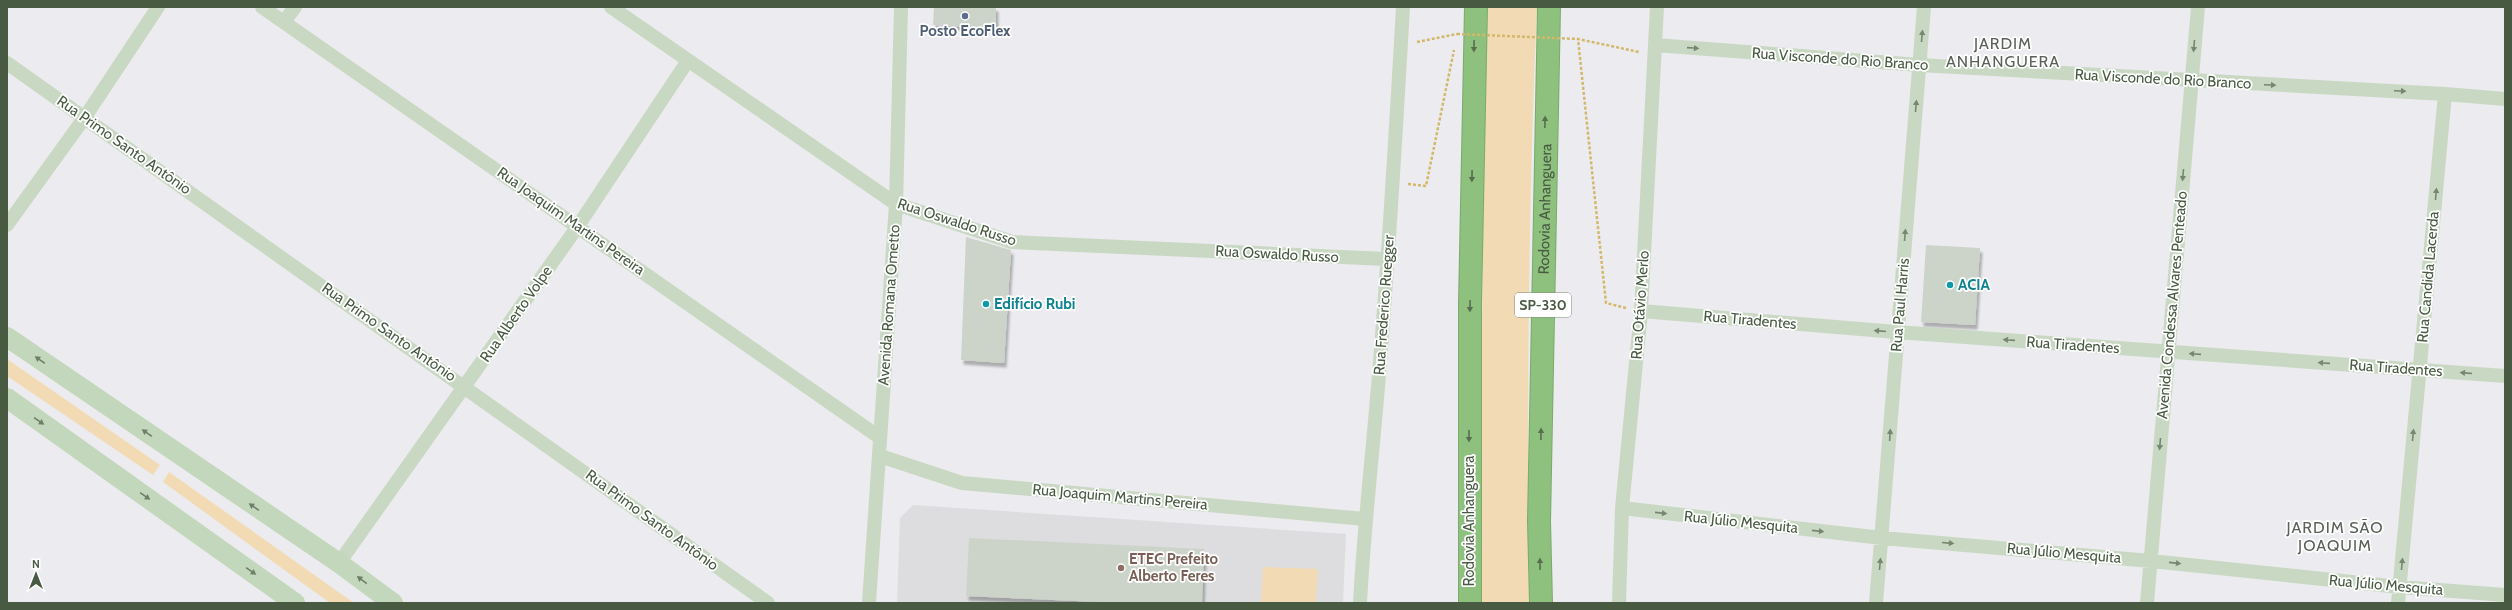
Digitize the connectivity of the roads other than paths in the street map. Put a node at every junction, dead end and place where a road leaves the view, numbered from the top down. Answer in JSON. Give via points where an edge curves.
{"nodes":[{"id":1,"x":158,"y":7,"type":"edge"},
{"id":2,"x":262,"y":7,"type":"edge"},
{"id":3,"x":295,"y":7,"type":"edge"},
{"id":4,"x":611,"y":7,"type":"edge"},
{"id":5,"x":901,"y":7,"type":"edge"},
{"id":6,"x":1403,"y":7,"type":"edge"},
{"id":7,"x":1476,"y":7,"type":"edge"},
{"id":8,"x":1548,"y":7,"type":"edge"},
{"id":9,"x":1657,"y":7,"type":"edge"},
{"id":10,"x":1924,"y":7,"type":"edge"},
{"id":11,"x":2198,"y":7,"type":"edge"},
{"id":12,"x":284,"y":22,"type":"junction"},
{"id":13,"x":1654,"y":50,"type":"junction"},
{"id":14,"x":687,"y":62,"type":"junction"},
{"id":15,"x":7,"y":63,"type":"edge"},
{"id":16,"x":1919,"y":65,"type":"junction"},
{"id":17,"x":2191,"y":81,"type":"junction"},
{"id":18,"x":2445,"y":94,"type":"junction"},
{"id":19,"x":2505,"y":99,"type":"edge"},
{"id":20,"x":85,"y":117,"type":"junction"},
{"id":21,"x":896,"y":204,"type":"junction"},
{"id":22,"x":7,"y":225,"type":"edge"},
{"id":23,"x":578,"y":226,"type":"junction"},
{"id":24,"x":1386,"y":259,"type":"junction"},
{"id":25,"x":1641,"y":311,"type":"junction"},
{"id":26,"x":1898,"y":332,"type":"junction"},
{"id":27,"x":7,"y":337,"type":"edge"},
{"id":28,"x":2168,"y":352,"type":"junction"},
{"id":29,"x":2419,"y":370,"type":"junction"},
{"id":30,"x":2505,"y":376,"type":"edge"},
{"id":31,"x":466,"y":387,"type":"junction"},
{"id":32,"x":7,"y":398,"type":"edge"},
{"id":33,"x":879,"y":437,"type":"junction"},
{"id":34,"x":880,"y":456,"type":"junction"},
{"id":35,"x":1622,"y":508,"type":"junction"},
{"id":36,"x":1365,"y":519,"type":"junction"},
{"id":37,"x":1882,"y":538,"type":"junction"},
{"id":38,"x":2151,"y":561,"type":"junction"},
{"id":39,"x":339,"y":563,"type":"junction"},
{"id":40,"x":2400,"y":587,"type":"junction"},
{"id":41,"x":2505,"y":595,"type":"edge"},
{"id":42,"x":295,"y":603,"type":"edge"},
{"id":43,"x":393,"y":603,"type":"edge"},
{"id":44,"x":768,"y":603,"type":"edge"},
{"id":45,"x":869,"y":603,"type":"edge"},
{"id":46,"x":1360,"y":603,"type":"edge"},
{"id":47,"x":1470,"y":603,"type":"edge"},
{"id":48,"x":1541,"y":603,"type":"edge"},
{"id":49,"x":1619,"y":603,"type":"edge"},
{"id":50,"x":1876,"y":603,"type":"edge"},
{"id":51,"x":2147,"y":603,"type":"edge"},
{"id":52,"x":2398,"y":603,"type":"edge"}],
"edges":[{"from":1,"to":20,"type":"street"},
{"from":2,"to":12,"type":"street","name":"Rua Joaquim Martins Pereira"},
{"from":3,"to":12,"type":"street"},
{"from":4,"to":14,"type":"street","name":"Rua Oswaldo Russo"},
{"from":5,"to":21,"type":"street","name":"Avenida Romana Ometto"},
{"from":6,"to":24,"type":"street","name":"Rua Frederico Ruegger"},
{"from":7,"to":47,"type":"highway","name":"Rodovia Anhanguera","one_way":true,"via":[[1470,312]]},
{"from":48,"to":8,"type":"highway","name":"Rodovia Anhanguera","number":"SP-330","one_way":true,"via":[[1540,497]]},
{"from":9,"to":13,"type":"street","name":"Rua Otávio Merlo"},
{"from":16,"to":10,"type":"street","name":"Rua Paul Harris","one_way":true},
{"from":11,"to":17,"type":"street","name":"Avenida Condessa Alvares Penteado","one_way":true},
{"from":12,"to":23,"type":"street","name":"Rua Joaquim Martins Pereira"},
{"from":13,"to":16,"type":"street","name":"Rua Visconde do Rio Branco","one_way":true},
{"from":13,"to":25,"type":"street","name":"Rua Otávio Merlo"},
{"from":14,"to":21,"type":"street","name":"Rua Oswaldo Russo"},
{"from":14,"to":23,"type":"street","name":"Rua Alberto Volpe"},
{"from":15,"to":20,"type":"street","name":"Rua Primo Santo Antônio"},
{"from":16,"to":17,"type":"street","name":"Rua Visconde do Rio Branco"},
{"from":26,"to":16,"type":"street","name":"Rua Paul Harris","one_way":true},
{"from":17,"to":18,"type":"street","name":"Rua Visconde do Rio Branco","one_way":true},
{"from":17,"to":28,"type":"street","name":"Avenida Condessa Alvares Penteado","one_way":true},
{"from":18,"to":19,"type":"street","name":"Rua Visconde do Rio Branco"},
{"from":29,"to":18,"type":"street","name":"Rua Candida Lacerda","one_way":true},
{"from":20,"to":22,"type":"street"},
{"from":20,"to":31,"type":"street","name":"Rua Primo Santo Antônio"},
{"from":21,"to":24,"type":"street","name":"Rua Oswaldo Russo","via":[[1012,242]]},
{"from":21,"to":33,"type":"street","name":"Avenida Romana Ometto"},
{"from":23,"to":31,"type":"street","name":"Rua Alberto Volpe"},
{"from":23,"to":33,"type":"street","name":"Rua Joaquim Martins Pereira"},
{"from":24,"to":36,"type":"street","name":"Rua Frederico Ruegger","via":[[1379,375]]},
{"from":26,"to":25,"type":"street","name":"Rua Tiradentes","one_way":true},
{"from":25,"to":35,"type":"street","name":"Rua Otávio Merlo"},
{"from":28,"to":26,"type":"street","name":"Rua Tiradentes","one_way":true},
{"from":37,"to":26,"type":"street","name":"Rua Paul Harris","one_way":true},
{"from":39,"to":27,"type":"street","one_way":true},
{"from":29,"to":28,"type":"street","name":"Rua Tiradentes","one_way":true},
{"from":28,"to":38,"type":"street","name":"Avenida Condessa Alvares Penteado","one_way":true},
{"from":30,"to":29,"type":"street","name":"Rua Tiradentes","one_way":true},
{"from":40,"to":29,"type":"street","name":"Rua Candida Lacerda","one_way":true},
{"from":31,"to":39,"type":"street","name":"Rua Alberto Volpe"},
{"from":31,"to":44,"type":"street","name":"Rua Primo Santo Antônio"},
{"from":32,"to":42,"type":"street","one_way":true},
{"from":33,"to":34,"type":"street","name":"Avenida Romana Ometto"},
{"from":34,"to":36,"type":"street","name":"Rua Joaquim Martins Pereira","via":[[962,483]]},
{"from":34,"to":45,"type":"street","name":"Avenida Romana Ometto"},
{"from":35,"to":37,"type":"street","name":"Rua Júlio Mesquita","one_way":true},
{"from":35,"to":49,"type":"street","name":"Rua Otávio Merlo"},
{"from":36,"to":46,"type":"street","name":"Rua Frederico Ruegger"},
{"from":37,"to":38,"type":"street","name":"Rua Júlio Mesquita","one_way":true},
{"from":50,"to":37,"type":"street","name":"Rua Paul Harris","one_way":true},
{"from":38,"to":40,"type":"street","name":"Rua Júlio Mesquita","one_way":true},
{"from":38,"to":51,"type":"street","name":"Avenida Condessa Alvares Penteado"},
{"from":43,"to":39,"type":"street","one_way":true},
{"from":40,"to":41,"type":"street","name":"Rua Júlio Mesquita"},
{"from":40,"to":52,"type":"street","name":"Rua Candida Lacerda"}]}
